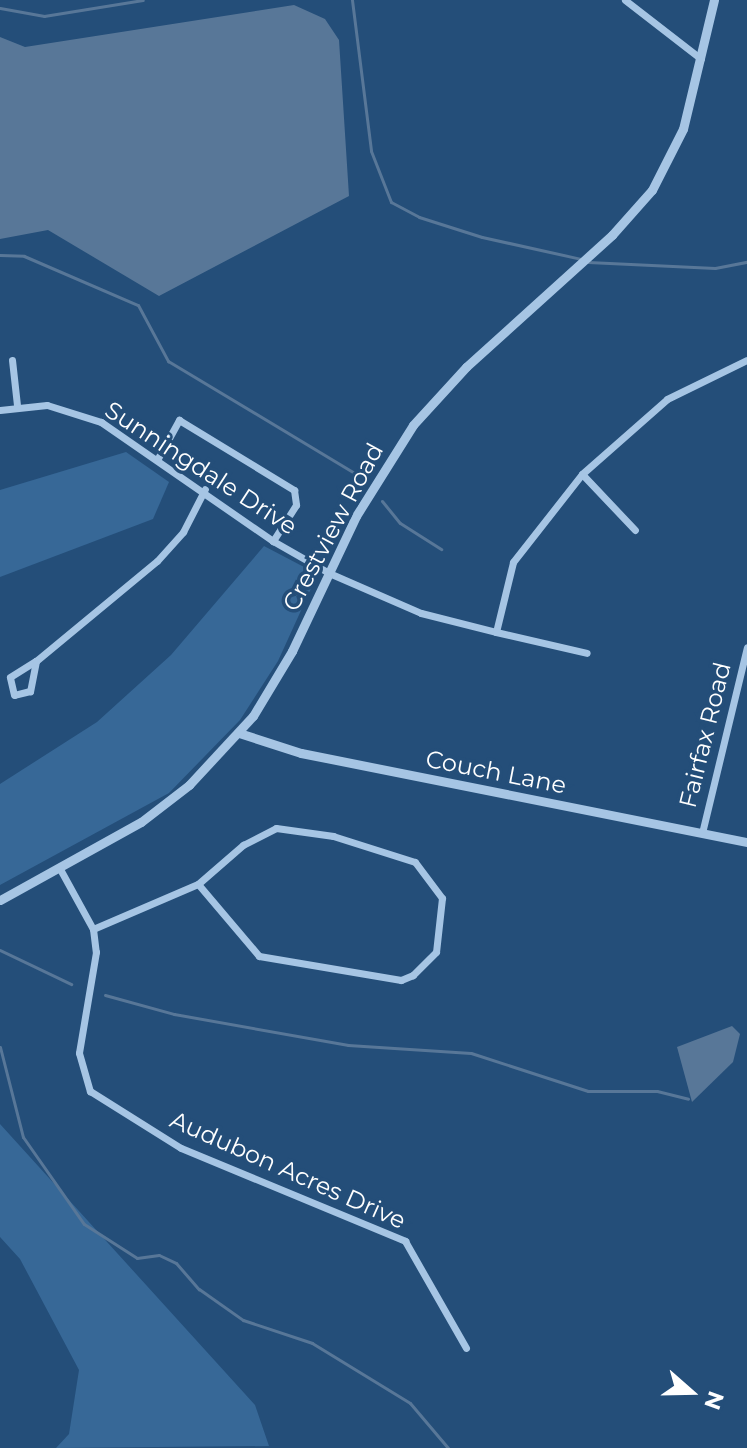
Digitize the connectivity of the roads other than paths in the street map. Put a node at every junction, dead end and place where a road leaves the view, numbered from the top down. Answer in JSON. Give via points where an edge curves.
{"nodes":[{"id":1,"x":625,"y":0,"type":"edge"},
{"id":2,"x":714,"y":0,"type":"edge"},
{"id":3,"x":701,"y":59,"type":"junction"},
{"id":4,"x":12,"y":360,"type":"dead end"},
{"id":5,"x":747,"y":360,"type":"edge"},
{"id":6,"x":17,"y":405,"type":"junction"},
{"id":7,"x":0,"y":410,"type":"edge"},
{"id":8,"x":157,"y":460,"type":"junction"},
{"id":9,"x":582,"y":474,"type":"junction"},
{"id":10,"x":205,"y":489,"type":"junction"},
{"id":11,"x":635,"y":530,"type":"dead end"},
{"id":12,"x":273,"y":541,"type":"junction"},
{"id":13,"x":329,"y":573,"type":"junction"},
{"id":14,"x":496,"y":632,"type":"junction"},
{"id":15,"x":747,"y":647,"type":"edge"},
{"id":16,"x":587,"y":653,"type":"dead end"},
{"id":17,"x":36,"y":661,"type":"junction"},
{"id":18,"x":239,"y":733,"type":"junction"},
{"id":19,"x":702,"y":833,"type":"junction"},
{"id":20,"x":747,"y":842,"type":"edge"},
{"id":21,"x":60,"y":869,"type":"junction"},
{"id":22,"x":198,"y":884,"type":"junction"},
{"id":23,"x":0,"y":900,"type":"edge"},
{"id":24,"x":93,"y":929,"type":"junction"},
{"id":25,"x":466,"y":1348,"type":"dead end"}],
"edges":[{"from":1,"to":3,"type":"street"},
{"from":2,"to":3,"type":"street","name":"Crestview Road"},
{"from":3,"to":13,"type":"street","name":"Crestview Road","via":[[668,164],[628,218],[466,367],[413,425],[379,473]]},
{"from":4,"to":6,"type":"street"},
{"from":5,"to":9,"type":"street","via":[[667,399]]},
{"from":6,"to":7,"type":"street","name":"Sunningdale Drive"},
{"from":6,"to":8,"type":"street","name":"Sunningdale Drive","via":[[74,411]]},
{"from":8,"to":10,"type":"street","name":"Sunningdale Drive"},
{"from":8,"to":12,"type":"street","via":[[179,420],[294,490],[296,505]]},
{"from":9,"to":11,"type":"street"},
{"from":9,"to":14,"type":"street","via":[[513,562]]},
{"from":10,"to":12,"type":"street","name":"Sunningdale Drive"},
{"from":10,"to":17,"type":"street","via":[[183,532],[157,561]]},
{"from":12,"to":13,"type":"street","name":"Sunningdale Drive"},
{"from":13,"to":14,"type":"street","name":"Sunningdale Drive","via":[[421,613]]},
{"from":13,"to":18,"type":"street","name":"Crestview Road","via":[[277,678]]},
{"from":14,"to":16,"type":"street","name":"Sunningdale Drive"},
{"from":15,"to":19,"type":"street","name":"Fairfax Road"},
{"from":17,"to":17,"type":"street","via":[[10,677],[7,685],[14,695],[30,691]]},
{"from":18,"to":19,"type":"street","name":"Couch Lane","via":[[301,753]]},
{"from":18,"to":21,"type":"street","name":"Crestview Road","via":[[189,785],[141,822]]},
{"from":19,"to":20,"type":"street","name":"Couch Lane"},
{"from":21,"to":23,"type":"street","name":"Crestview Road"},
{"from":21,"to":24,"type":"street","name":"Audubon Acres Drive"},
{"from":22,"to":22,"type":"street","via":[[243,845],[276,828],[397,853],[415,862],[442,898],[436,952],[401,980],[259,956]]},
{"from":22,"to":24,"type":"street"},
{"from":24,"to":25,"type":"street","name":"Audubon Acres Drive","via":[[96,952],[79,1064],[96,1099],[181,1148],[405,1241]]}]}
